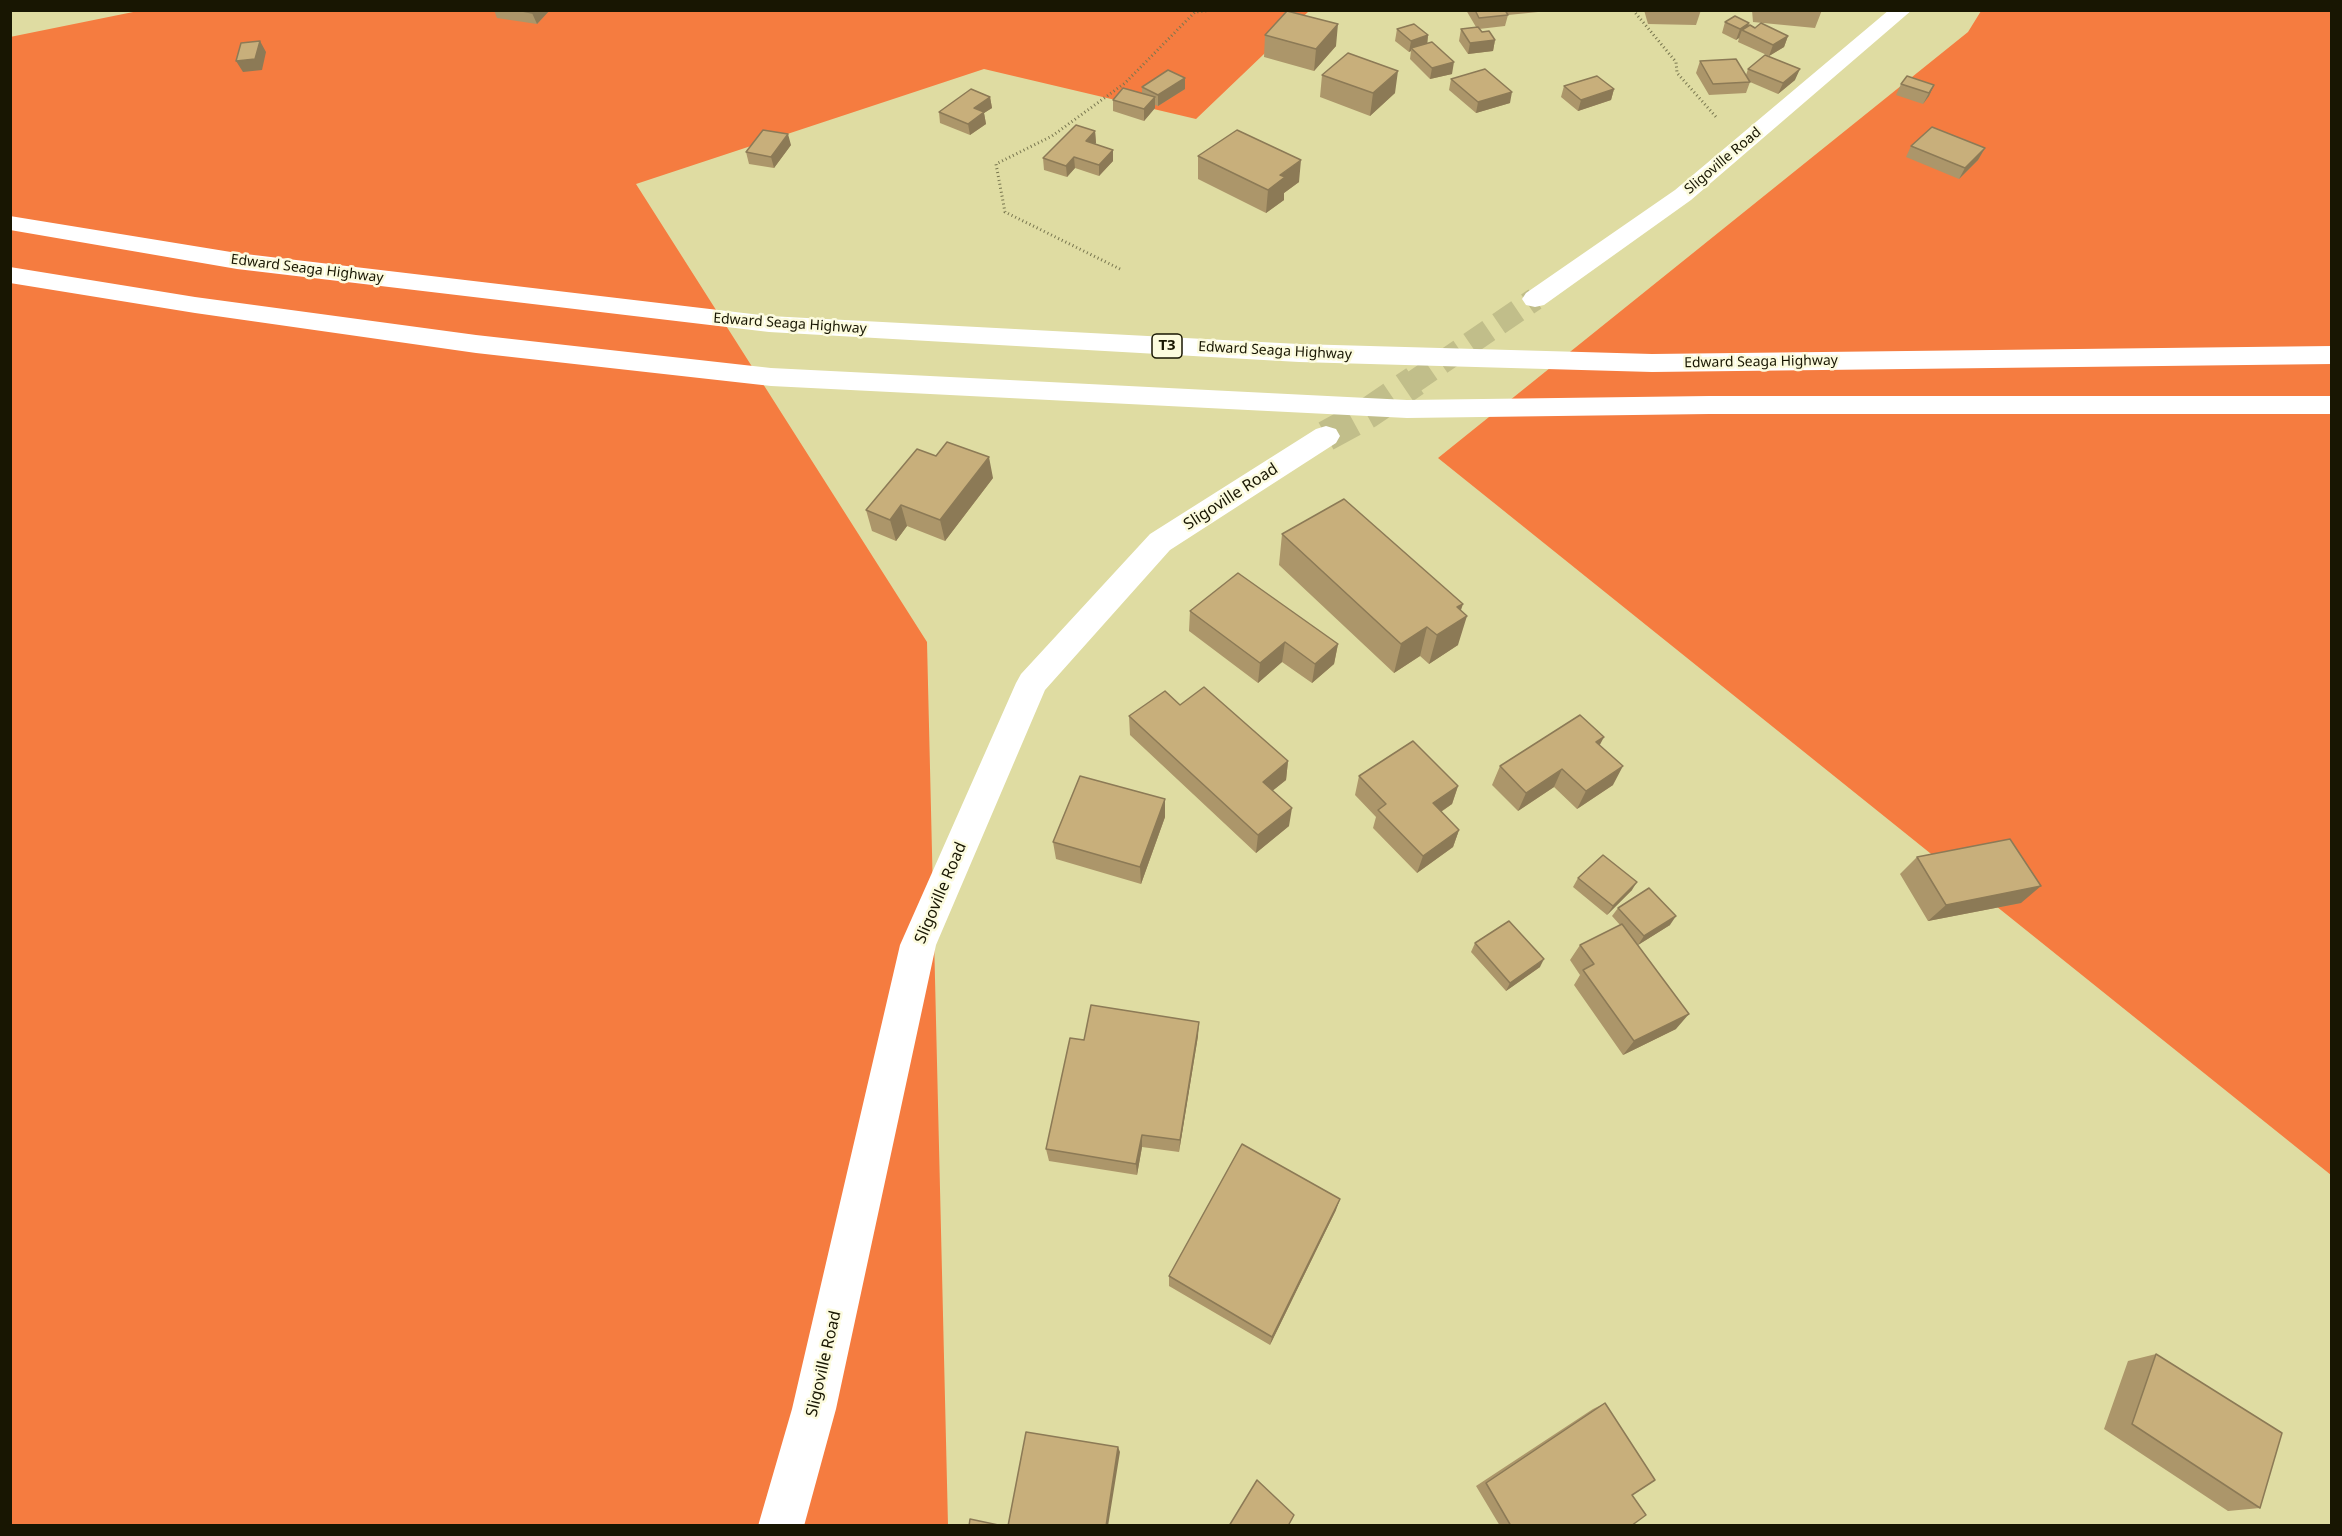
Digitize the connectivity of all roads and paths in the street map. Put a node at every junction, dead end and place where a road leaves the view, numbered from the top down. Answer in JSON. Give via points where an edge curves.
{"nodes":[{"id":1,"x":1215,"y":10,"type":"edge"},
{"id":2,"x":1633,"y":10,"type":"edge"},
{"id":3,"x":1902,"y":10,"type":"edge"},
{"id":4,"x":1742,"y":146,"type":"junction"},
{"id":5,"x":10,"y":224,"type":"edge"},
{"id":6,"x":1120,"y":269,"type":"dead end"},
{"id":7,"x":10,"y":275,"type":"edge"},
{"id":8,"x":1535,"y":299,"type":"tunnel mouth"},
{"id":9,"x":2331,"y":355,"type":"edge"},
{"id":10,"x":2331,"y":405,"type":"edge"},
{"id":11,"x":1326,"y":436,"type":"tunnel mouth"},
{"id":12,"x":781,"y":1526,"type":"edge"}],
"edges":[{"from":1,"to":6,"type":"path","via":[[1195,12],[1125,83],[1052,136],[996,164],[1005,212]]},
{"from":2,"to":4,"type":"path","via":[[1676,62],[1677,73]]},
{"from":3,"to":4,"type":"main road","name":"Sligoville Road"},
{"from":4,"to":8,"type":"main road","name":"Sligoville Road","via":[[1683,195]]},
{"from":5,"to":9,"type":"main road","name":"Edward Seaga Highway","number":"T3","via":[[237,261],[769,324],[1299,353],[1652,363]]},
{"from":7,"to":10,"type":"main road","via":[[476,344],[771,377],[1407,410],[1709,405]]},
{"from":11,"to":12,"type":"main road","name":"Sligoville Road","via":[[1160,542],[1032,683],[918,945],[814,1409]]}]}
